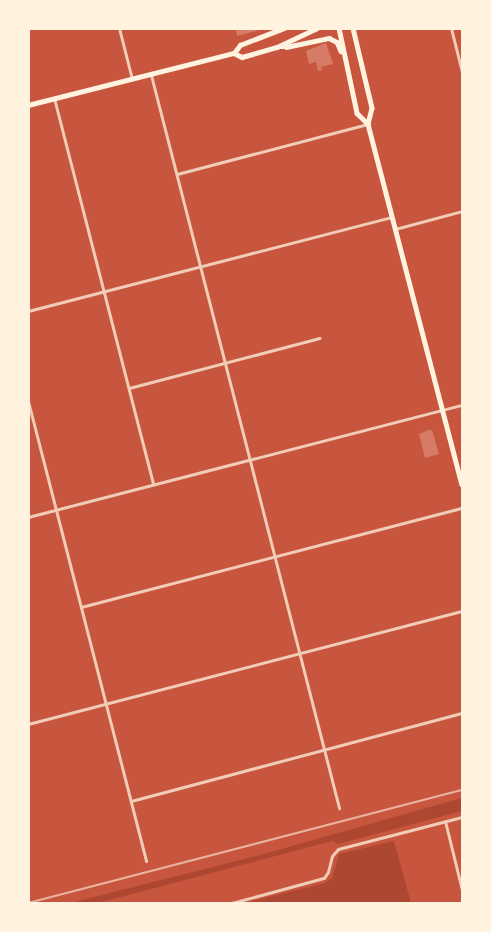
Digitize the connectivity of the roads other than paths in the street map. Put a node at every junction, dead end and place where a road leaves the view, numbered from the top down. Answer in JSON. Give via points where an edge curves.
{"nodes":[{"id":1,"x":119,"y":28,"type":"edge"},
{"id":2,"x":284,"y":28,"type":"edge"},
{"id":3,"x":317,"y":28,"type":"edge"},
{"id":4,"x":339,"y":28,"type":"edge"},
{"id":5,"x":353,"y":28,"type":"edge"},
{"id":6,"x":451,"y":28,"type":"edge"},
{"id":7,"x":276,"y":47,"type":"junction"},
{"id":8,"x":234,"y":52,"type":"junction"},
{"id":9,"x":344,"y":56,"type":"junction"},
{"id":10,"x":462,"y":72,"type":"edge"},
{"id":11,"x":151,"y":74,"type":"junction"},
{"id":12,"x":132,"y":79,"type":"junction"},
{"id":13,"x":54,"y":99,"type":"junction"},
{"id":14,"x":28,"y":105,"type":"edge"},
{"id":15,"x":368,"y":124,"type":"junction"},
{"id":16,"x":177,"y":174,"type":"junction"},
{"id":17,"x":462,"y":211,"type":"edge"},
{"id":18,"x":392,"y":218,"type":"junction"},
{"id":19,"x":395,"y":229,"type":"junction"},
{"id":20,"x":200,"y":267,"type":"junction"},
{"id":21,"x":104,"y":292,"type":"junction"},
{"id":22,"x":28,"y":311,"type":"edge"},
{"id":23,"x":320,"y":338,"type":"dead end"},
{"id":24,"x":225,"y":363,"type":"junction"},
{"id":25,"x":129,"y":388,"type":"junction"},
{"id":26,"x":28,"y":401,"type":"edge"},
{"id":27,"x":462,"y":405,"type":"edge"},
{"id":28,"x":443,"y":410,"type":"junction"},
{"id":29,"x":250,"y":460,"type":"junction"},
{"id":30,"x":153,"y":484,"type":"junction"},
{"id":31,"x":462,"y":484,"type":"edge"},
{"id":32,"x":462,"y":508,"type":"edge"},
{"id":33,"x":57,"y":510,"type":"junction"},
{"id":34,"x":28,"y":517,"type":"edge"},
{"id":35,"x":275,"y":556,"type":"junction"},
{"id":36,"x":81,"y":607,"type":"junction"},
{"id":37,"x":462,"y":612,"type":"edge"},
{"id":38,"x":300,"y":654,"type":"junction"},
{"id":39,"x":106,"y":704,"type":"junction"},
{"id":40,"x":462,"y":712,"type":"edge"},
{"id":41,"x":28,"y":724,"type":"edge"},
{"id":42,"x":324,"y":749,"type":"junction"},
{"id":43,"x":131,"y":801,"type":"junction"},
{"id":44,"x":339,"y":808,"type":"dead end"},
{"id":45,"x":462,"y":817,"type":"edge"},
{"id":46,"x":445,"y":821,"type":"junction"},
{"id":47,"x":146,"y":861,"type":"dead end"},
{"id":48,"x":462,"y":890,"type":"edge"},
{"id":49,"x":228,"y":903,"type":"edge"}],
"edges":[{"from":1,"to":12,"type":"street"},
{"from":2,"to":8,"type":"main road","via":[[240,45]]},
{"from":3,"to":7,"type":"main road"},
{"from":4,"to":9,"type":"main road"},
{"from":5,"to":15,"type":"main road","via":[[372,108]]},
{"from":6,"to":10,"type":"street"},
{"from":7,"to":8,"type":"main road","via":[[242,57]]},
{"from":7,"to":9,"type":"main road","via":[[329,38],[337,42]]},
{"from":8,"to":11,"type":"main road"},
{"from":9,"to":15,"type":"main road","via":[[357,113]]},
{"from":11,"to":12,"type":"main road"},
{"from":11,"to":16,"type":"street"},
{"from":12,"to":13,"type":"main road"},
{"from":13,"to":14,"type":"main road"},
{"from":13,"to":21,"type":"street"},
{"from":15,"to":16,"type":"street"},
{"from":15,"to":18,"type":"main road"},
{"from":16,"to":20,"type":"street"},
{"from":17,"to":19,"type":"street"},
{"from":18,"to":19,"type":"main road"},
{"from":18,"to":20,"type":"street"},
{"from":19,"to":28,"type":"main road"},
{"from":20,"to":21,"type":"street"},
{"from":20,"to":24,"type":"street"},
{"from":21,"to":22,"type":"street"},
{"from":21,"to":25,"type":"street"},
{"from":23,"to":24,"type":"street"},
{"from":24,"to":25,"type":"street"},
{"from":24,"to":29,"type":"street"},
{"from":25,"to":30,"type":"street"},
{"from":26,"to":33,"type":"street"},
{"from":27,"to":28,"type":"street"},
{"from":28,"to":29,"type":"street"},
{"from":28,"to":31,"type":"main road"},
{"from":29,"to":30,"type":"street"},
{"from":29,"to":35,"type":"street"},
{"from":30,"to":33,"type":"street"},
{"from":32,"to":35,"type":"street"},
{"from":33,"to":34,"type":"street"},
{"from":33,"to":36,"type":"street"},
{"from":35,"to":36,"type":"street"},
{"from":35,"to":38,"type":"street"},
{"from":36,"to":39,"type":"street"},
{"from":37,"to":38,"type":"street"},
{"from":38,"to":39,"type":"street"},
{"from":38,"to":42,"type":"street"},
{"from":39,"to":41,"type":"street"},
{"from":39,"to":43,"type":"street"},
{"from":40,"to":42,"type":"street"},
{"from":42,"to":43,"type":"street"},
{"from":42,"to":44,"type":"street"},
{"from":43,"to":47,"type":"street"},
{"from":45,"to":46,"type":"street"},
{"from":46,"to":48,"type":"street"},
{"from":46,"to":49,"type":"street","via":[[342,848],[333,854],[328,872],[320,879]]}]}
